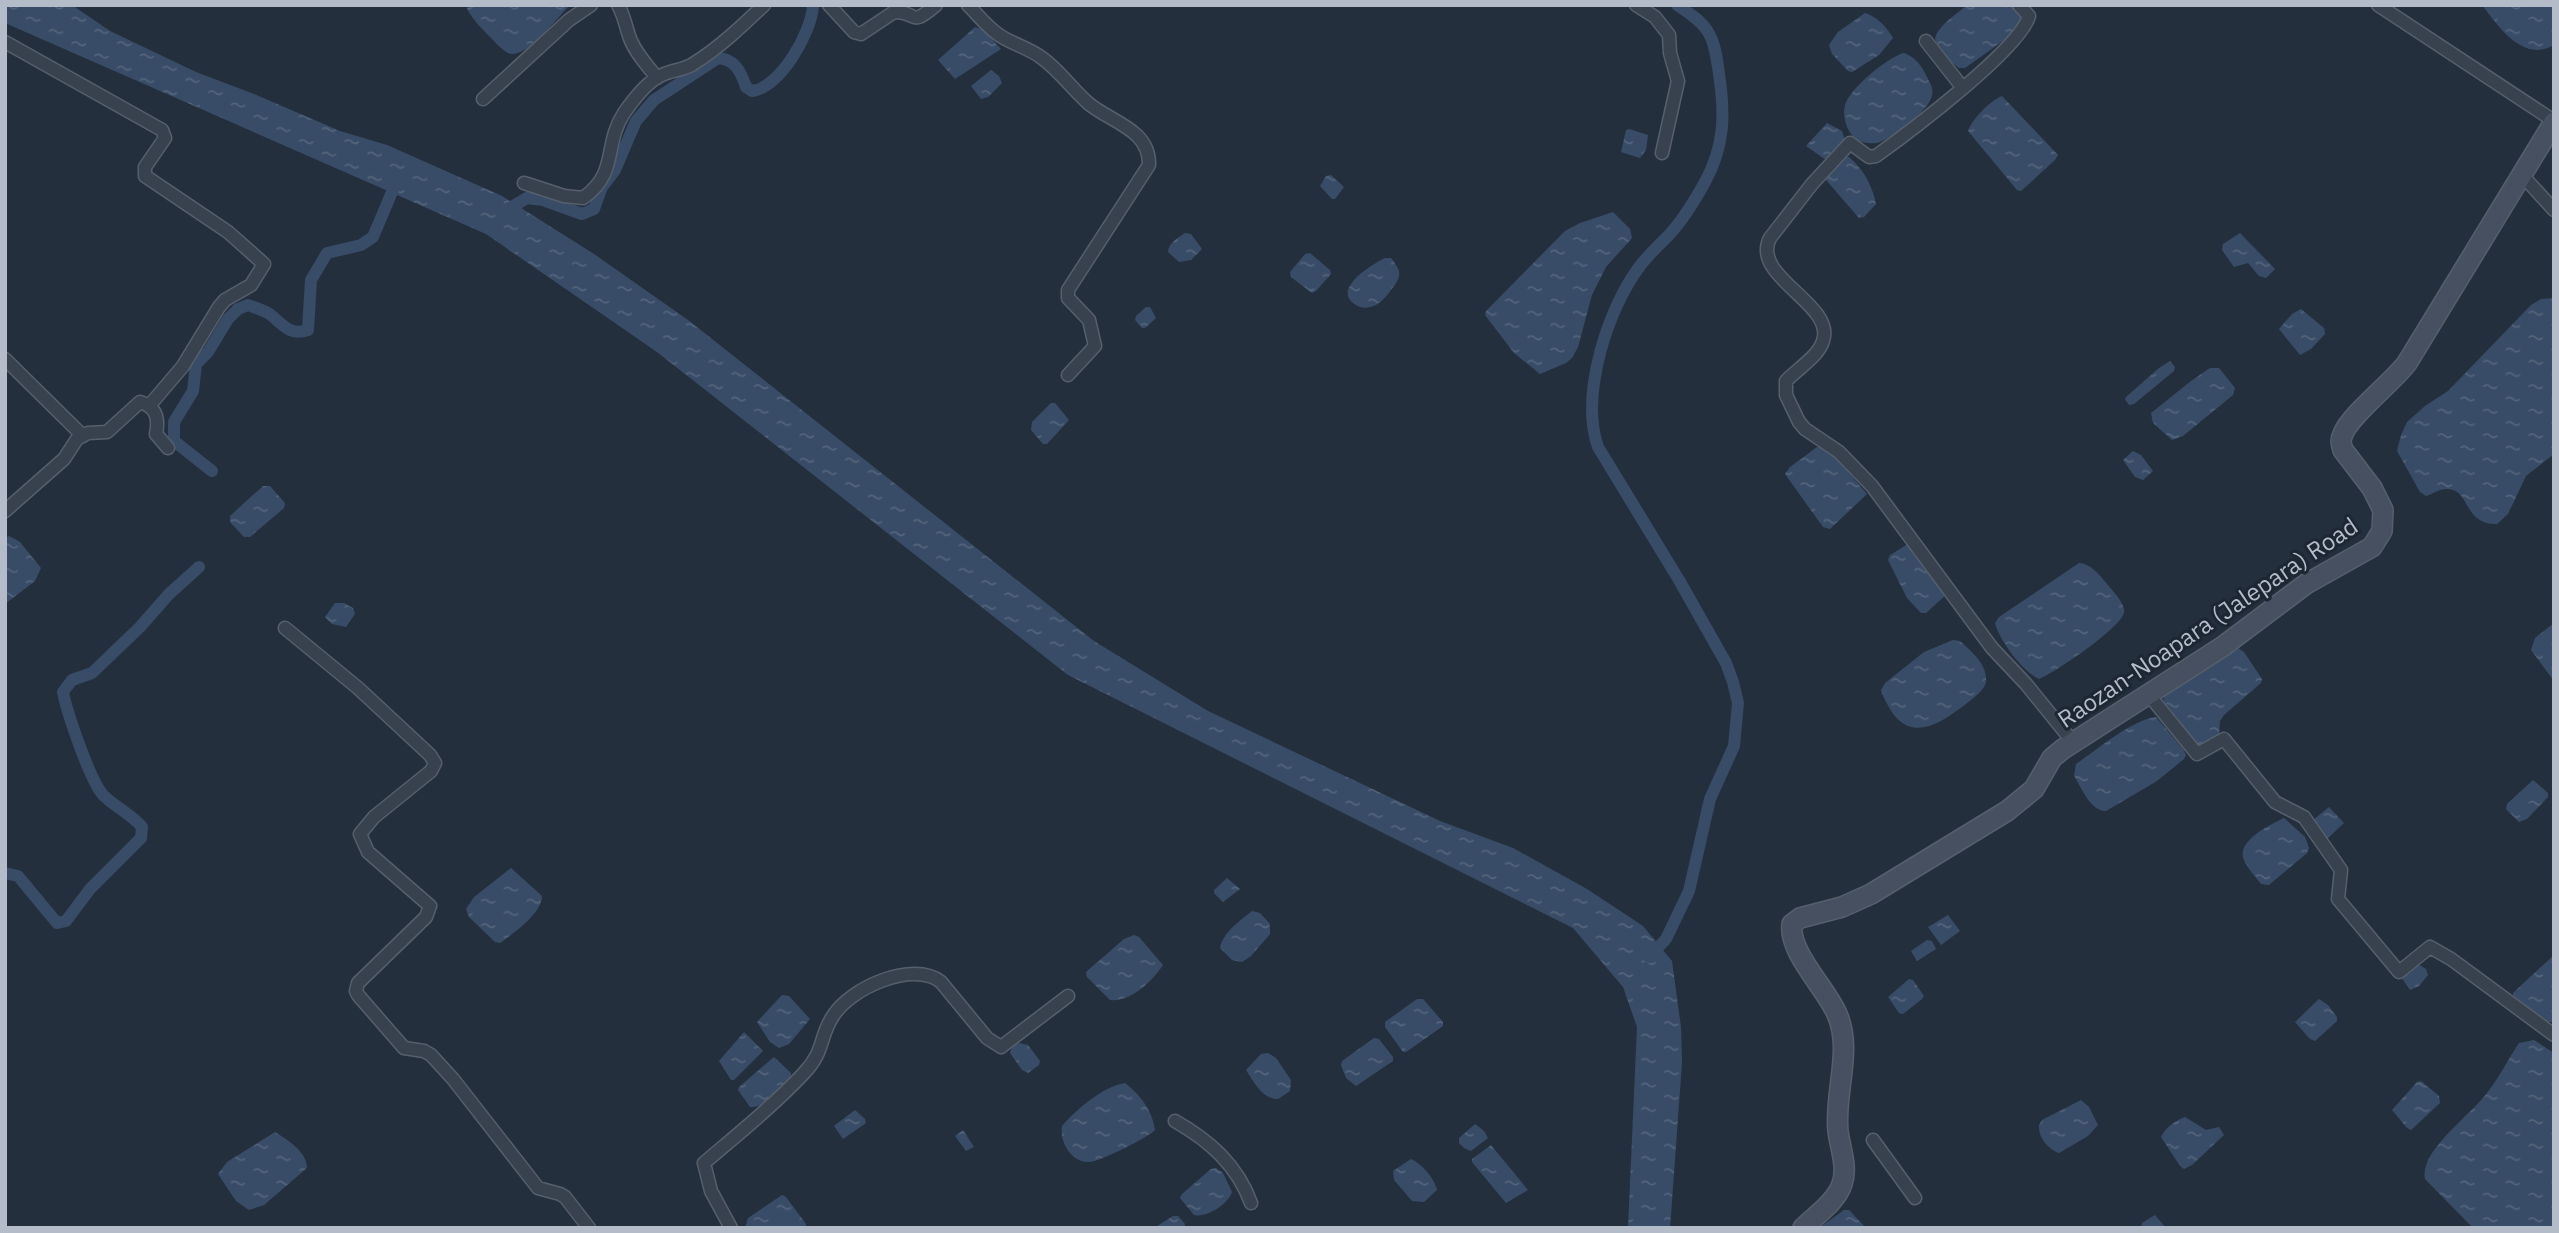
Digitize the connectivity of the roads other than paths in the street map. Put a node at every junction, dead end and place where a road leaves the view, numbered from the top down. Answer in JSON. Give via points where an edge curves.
{"nodes":[{"id":1,"x":591,"y":5,"type":"edge"},
{"id":2,"x":618,"y":5,"type":"edge"},
{"id":3,"x":764,"y":5,"type":"edge"},
{"id":4,"x":829,"y":5,"type":"edge"},
{"id":5,"x":936,"y":5,"type":"edge"},
{"id":6,"x":968,"y":5,"type":"edge"},
{"id":7,"x":1636,"y":5,"type":"edge"},
{"id":8,"x":2019,"y":5,"type":"edge"},
{"id":9,"x":2378,"y":5,"type":"edge"},
{"id":10,"x":1926,"y":41,"type":"dead end"},
{"id":11,"x":5,"y":42,"type":"edge"},
{"id":12,"x":657,"y":78,"type":"junction"},
{"id":13,"x":1962,"y":87,"type":"junction"},
{"id":14,"x":483,"y":99,"type":"dead end"},
{"id":15,"x":2554,"y":122,"type":"edge"},
{"id":16,"x":1662,"y":153,"type":"dead end"},
{"id":17,"x":2522,"y":175,"type":"junction"},
{"id":18,"x":524,"y":183,"type":"dead end"},
{"id":19,"x":2554,"y":210,"type":"edge"},
{"id":20,"x":5,"y":359,"type":"edge"},
{"id":21,"x":1068,"y":375,"type":"dead end"},
{"id":22,"x":149,"y":407,"type":"junction"},
{"id":23,"x":83,"y":436,"type":"junction"},
{"id":24,"x":168,"y":448,"type":"dead end"},
{"id":25,"x":5,"y":511,"type":"edge"},
{"id":26,"x":285,"y":628,"type":"dead end"},
{"id":27,"x":2149,"y":695,"type":"junction"},
{"id":28,"x":2073,"y":742,"type":"junction"},
{"id":29,"x":1068,"y":996,"type":"dead end"},
{"id":30,"x":2554,"y":1035,"type":"edge"},
{"id":31,"x":1175,"y":1121,"type":"dead end"},
{"id":32,"x":1873,"y":1140,"type":"dead end"},
{"id":33,"x":1915,"y":1198,"type":"dead end"},
{"id":34,"x":1251,"y":1203,"type":"dead end"},
{"id":35,"x":589,"y":1228,"type":"edge"},
{"id":36,"x":732,"y":1228,"type":"edge"},
{"id":37,"x":1803,"y":1228,"type":"edge"}],
"edges":[{"from":1,"to":14,"type":"street"},
{"from":2,"to":12,"type":"street","via":[[637,54]]},
{"from":3,"to":12,"type":"street","via":[[691,66]]},
{"from":4,"to":5,"type":"street","via":[[861,34],[894,12],[915,19]]},
{"from":6,"to":21,"type":"street","via":[[1000,36],[1046,60],[1091,105],[1131,129],[1149,156],[1149,165],[1068,290],[1068,298],[1089,320],[1095,346]]},
{"from":7,"to":16,"type":"street","via":[[1655,17],[1669,35],[1678,81]]},
{"from":8,"to":13,"type":"street","via":[[2029,16],[2026,25]]},
{"from":9,"to":15,"type":"street"},
{"from":10,"to":13,"type":"street"},
{"from":11,"to":22,"type":"street","via":[[162,130],[165,138],[145,167],[145,176],[228,232],[264,264],[251,285],[219,307],[183,366]]},
{"from":12,"to":18,"type":"street","via":[[624,113],[612,136],[606,173],[595,190],[583,198]]},
{"from":13,"to":28,"type":"street","via":[[1876,156],[1869,157],[1850,143],[1770,238],[1766,255],[1774,269],[1825,329],[1823,343],[1786,381],[1786,395],[1805,429],[1839,452],[1872,486],[1993,648]]},
{"from":15,"to":17,"type":"main road","name":"Raozan-Noapara (Jalepara) Road"},
{"from":17,"to":19,"type":"street"},
{"from":17,"to":27,"type":"main road","name":"Raozan-Noapara (Jalepara) Road","via":[[2407,363],[2343,433],[2343,450],[2383,510],[2382,531],[2375,543],[2305,584]]},
{"from":20,"to":23,"type":"street"},
{"from":22,"to":23,"type":"street","via":[[140,402],[107,432]]},
{"from":22,"to":24,"type":"street","via":[[159,421],[156,435]]},
{"from":23,"to":25,"type":"street"},
{"from":26,"to":35,"type":"street","via":[[358,688],[435,763],[360,834],[368,852],[430,906],[426,917],[359,983],[358,995],[404,1048],[431,1055],[538,1188],[565,1198]]},
{"from":27,"to":28,"type":"main road","name":"Raozan-Noapara (Jalepara) Road"},
{"from":27,"to":30,"type":"street","via":[[2197,754],[2224,739],[2275,802],[2304,817],[2341,870],[2339,899],[2399,972],[2430,947]]},
{"from":28,"to":37,"type":"main road","name":"Raozan-Noapara (Jalepara) Road","via":[[2052,758],[2034,789],[2007,811],[1871,894],[1792,924],[1793,940],[1836,1011],[1843,1040],[1837,1109],[1843,1182],[1828,1205]]},
{"from":29,"to":36,"type":"street","via":[[1001,1047],[987,1038],[934,976],[896,975],[848,1000],[831,1018],[815,1061],[704,1163],[711,1191]]},
{"from":31,"to":34,"type":"street","via":[[1216,1149],[1235,1170]]},
{"from":32,"to":33,"type":"street"}]}
